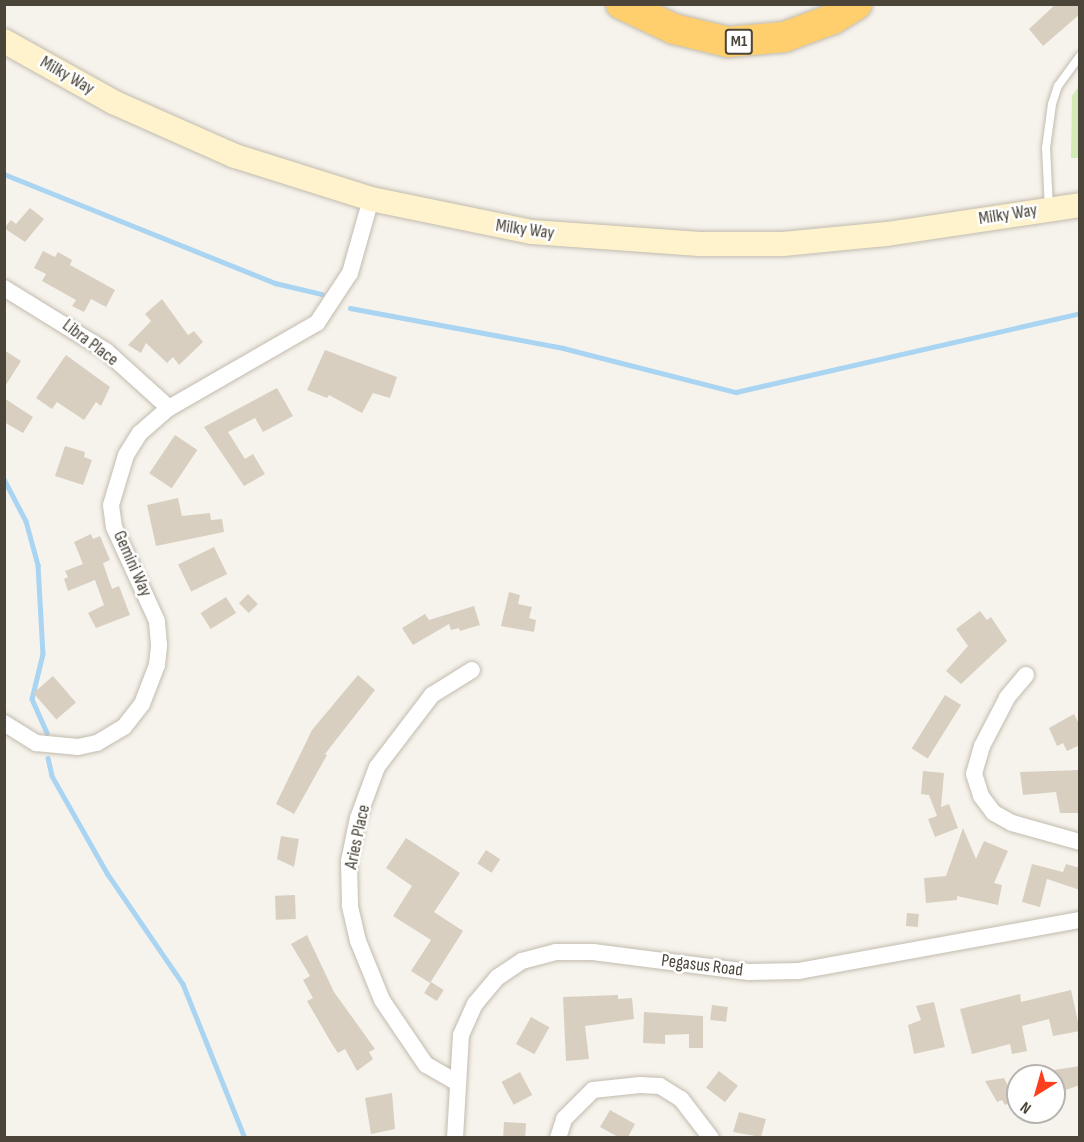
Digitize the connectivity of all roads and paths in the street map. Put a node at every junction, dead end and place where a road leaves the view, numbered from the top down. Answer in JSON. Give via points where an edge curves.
{"nodes":[{"id":1,"x":621,"y":4,"type":"edge"},
{"id":2,"x":856,"y":4,"type":"edge"},
{"id":3,"x":4,"y":41,"type":"edge"},
{"id":4,"x":1080,"y":57,"type":"edge"},
{"id":5,"x":371,"y":199,"type":"junction"},
{"id":6,"x":1080,"y":205,"type":"edge"},
{"id":7,"x":1049,"y":209,"type":"junction"},
{"id":8,"x":4,"y":288,"type":"edge"},
{"id":9,"x":169,"y":408,"type":"junction"},
{"id":10,"x":472,"y":670,"type":"dead end"},
{"id":11,"x":1026,"y":675,"type":"dead end"},
{"id":12,"x":4,"y":723,"type":"edge"},
{"id":13,"x":1080,"y":842,"type":"edge"},
{"id":14,"x":1080,"y":920,"type":"edge"},
{"id":15,"x":456,"y":1082,"type":"junction"},
{"id":16,"x":455,"y":1137,"type":"edge"},
{"id":17,"x":558,"y":1137,"type":"edge"},
{"id":18,"x":711,"y":1137,"type":"edge"}],
"edges":[{"from":1,"to":2,"type":"highway","number":"M1","via":[[674,29],[728,42],[784,37],[833,19]]},
{"from":3,"to":5,"type":"street","name":"Milky Way","via":[[113,102],[186,135],[276,171]]},
{"from":4,"to":7,"type":"lane","via":[[1058,86],[1052,104],[1046,148]]},
{"from":5,"to":7,"type":"street","name":"Milky Way","via":[[532,232],[700,244],[815,242]]},
{"from":5,"to":9,"type":"street","name":"Gemini Way","via":[[350,273],[317,323]]},
{"from":6,"to":7,"type":"street","name":"Milky Way"},
{"from":8,"to":9,"type":"street","name":"Libra Place","via":[[106,351]]},
{"from":9,"to":12,"type":"street","name":"Gemini Way","via":[[140,433],[126,454],[111,505],[114,527],[157,621],[157,665],[142,704],[124,727],[97,743],[78,747],[36,742]]},
{"from":10,"to":15,"type":"street","name":"Aries Place","via":[[432,695],[377,767],[358,818],[349,861],[352,914],[382,1000],[426,1065]]},
{"from":11,"to":13,"type":"street","via":[[1007,698],[982,746],[974,774],[981,796],[994,813]]},
{"from":14,"to":15,"type":"street","name":"Pegasus Road","via":[[799,971],[749,972],[593,952],[556,952],[522,961],[498,978],[475,1004],[461,1035]]},
{"from":15,"to":16,"type":"street","name":"Pegasus Road"},
{"from":17,"to":18,"type":"street","via":[[564,1119],[593,1090],[640,1085],[660,1086],[681,1099]]}]}
